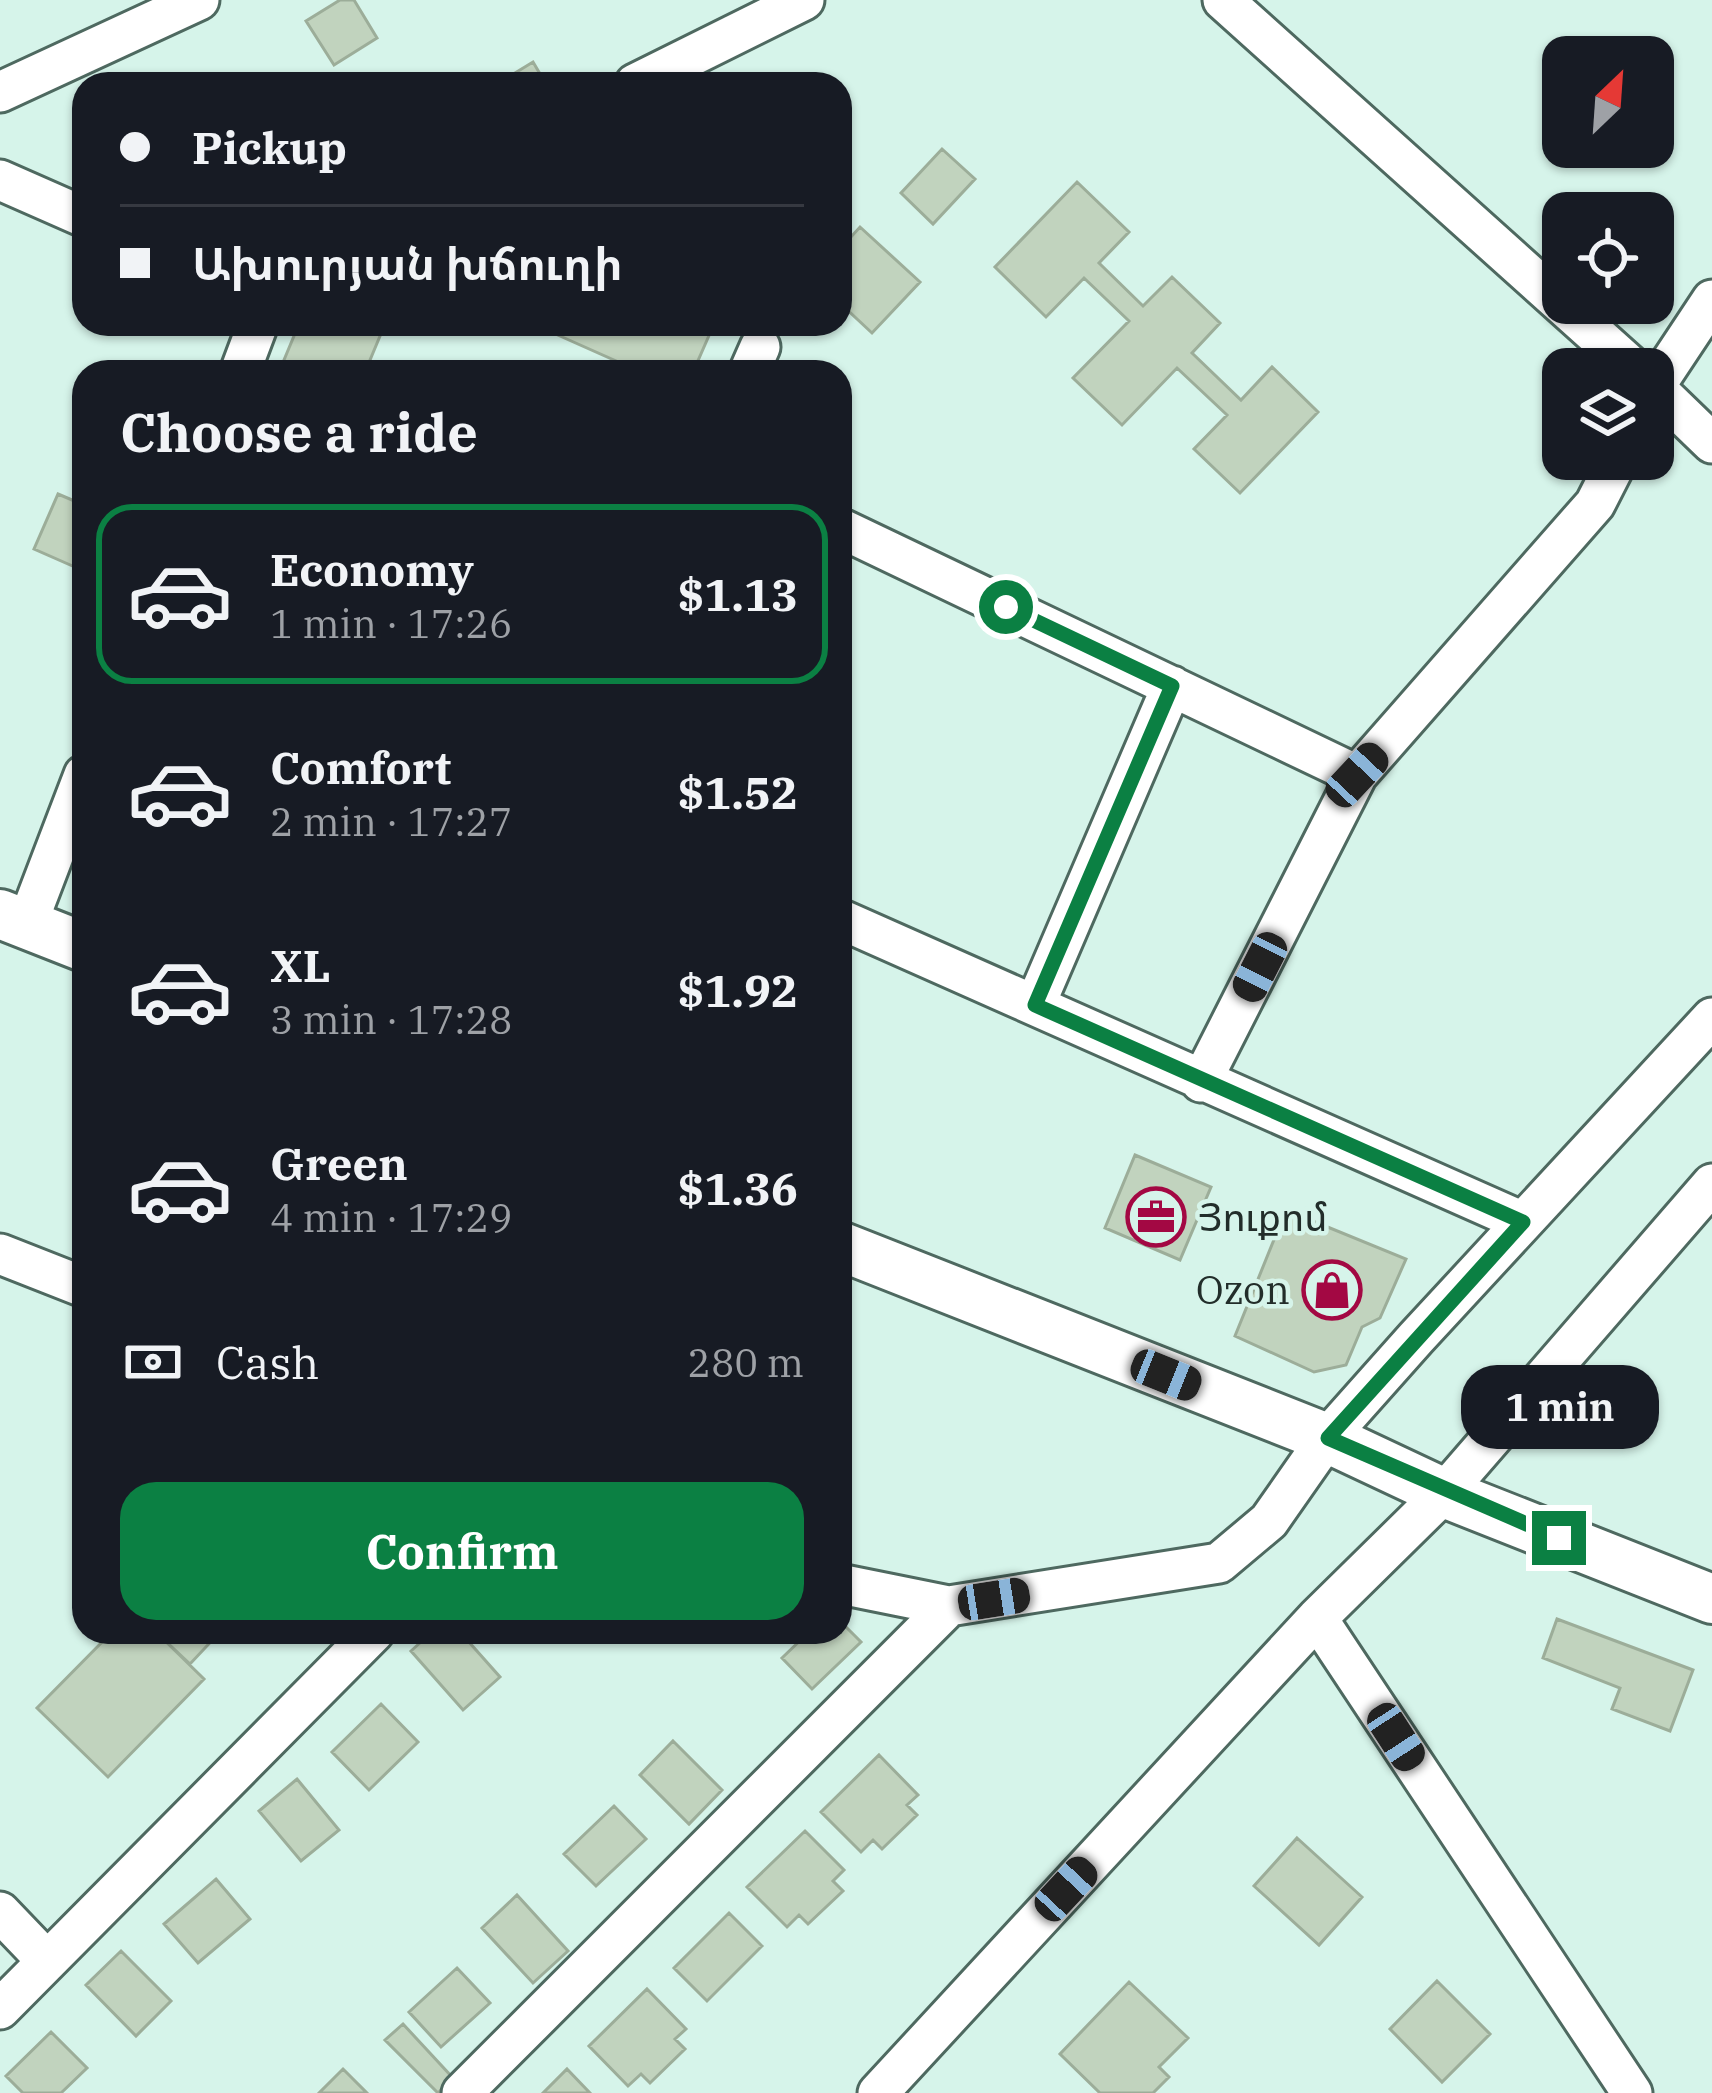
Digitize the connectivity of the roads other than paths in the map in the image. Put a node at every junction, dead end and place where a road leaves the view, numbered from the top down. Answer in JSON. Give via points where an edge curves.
{"nodes":[{"id":1,"x":199,"y":0,"type":"edge"},
{"id":2,"x":804,"y":0,"type":"edge"},
{"id":3,"x":1235,"y":4,"type":"edge"},
{"id":4,"x":658,"y":72,"type":"edge"},
{"id":5,"x":0,"y":92,"type":"edge"},
{"id":6,"x":0,"y":180,"type":"edge"},
{"id":7,"x":72,"y":212,"type":"edge"},
{"id":8,"x":1712,"y":300,"type":"edge"},
{"id":9,"x":1611,"y":348,"type":"edge"},
{"id":10,"x":1674,"y":356,"type":"edge"},
{"id":11,"x":1674,"y":407,"type":"edge"},
{"id":12,"x":1712,"y":443,"type":"edge"},
{"id":13,"x":1607,"y":480,"type":"edge"},
{"id":14,"x":852,"y":534,"type":"edge"},
{"id":15,"x":1172,"y":686,"type":"junction"},
{"id":16,"x":1357,"y":775,"type":"junction"},
{"id":17,"x":72,"y":844,"type":"edge"},
{"id":18,"x":14,"y":919,"type":"edge"},
{"id":19,"x":852,"y":925,"type":"edge"},
{"id":20,"x":72,"y":941,"type":"edge"},
{"id":21,"x":1035,"y":1005,"type":"junction"},
{"id":22,"x":1712,"y":1018,"type":"edge"},
{"id":23,"x":1202,"y":1082,"type":"junction"},
{"id":24,"x":1712,"y":1184,"type":"edge"},
{"id":25,"x":1523,"y":1222,"type":"junction"},
{"id":26,"x":852,"y":1251,"type":"edge"},
{"id":27,"x":0,"y":1254,"type":"edge"},
{"id":28,"x":72,"y":1282,"type":"edge"},
{"id":29,"x":1328,"y":1438,"type":"junction"},
{"id":30,"x":1444,"y":1493,"type":"junction"},
{"id":31,"x":852,"y":1587,"type":"edge"},
{"id":32,"x":1712,"y":1599,"type":"edge"},
{"id":33,"x":949,"y":1606,"type":"junction"},
{"id":34,"x":1317,"y":1618,"type":"junction"},
{"id":35,"x":362,"y":1644,"type":"edge"},
{"id":36,"x":0,"y":1912,"type":"edge"},
{"id":37,"x":46,"y":1960,"type":"junction"},
{"id":38,"x":0,"y":2009,"type":"edge"},
{"id":39,"x":462,"y":2093,"type":"edge"},
{"id":40,"x":878,"y":2093,"type":"edge"},
{"id":41,"x":1632,"y":2093,"type":"edge"}],
"edges":[{"from":1,"to":5,"type":"street"},
{"from":2,"to":4,"type":"street"},
{"from":3,"to":9,"type":"street"},
{"from":6,"to":7,"type":"street"},
{"from":8,"to":10,"type":"street"},
{"from":11,"to":12,"type":"street"},
{"from":13,"to":16,"type":"street","via":[[1595,504]]},
{"from":14,"to":15,"type":"street"},
{"from":15,"to":16,"type":"street"},
{"from":15,"to":21,"type":"street"},
{"from":16,"to":23,"type":"street"},
{"from":17,"to":18,"type":"street"},
{"from":18,"to":20,"type":"main road"},
{"from":19,"to":21,"type":"street"},
{"from":21,"to":23,"type":"street"},
{"from":22,"to":25,"type":"street"},
{"from":23,"to":25,"type":"street"},
{"from":24,"to":30,"type":"street"},
{"from":25,"to":29,"type":"street"},
{"from":26,"to":29,"type":"main road"},
{"from":27,"to":28,"type":"street"},
{"from":29,"to":30,"type":"main road"},
{"from":29,"to":33,"type":"street","via":[[1270,1521],[1219,1563]]},
{"from":30,"to":32,"type":"main road"},
{"from":30,"to":34,"type":"street"},
{"from":31,"to":33,"type":"street"},
{"from":33,"to":39,"type":"street"},
{"from":34,"to":40,"type":"street"},
{"from":34,"to":41,"type":"street"},
{"from":35,"to":37,"type":"street"},
{"from":36,"to":37,"type":"street"},
{"from":37,"to":38,"type":"street"}]}
